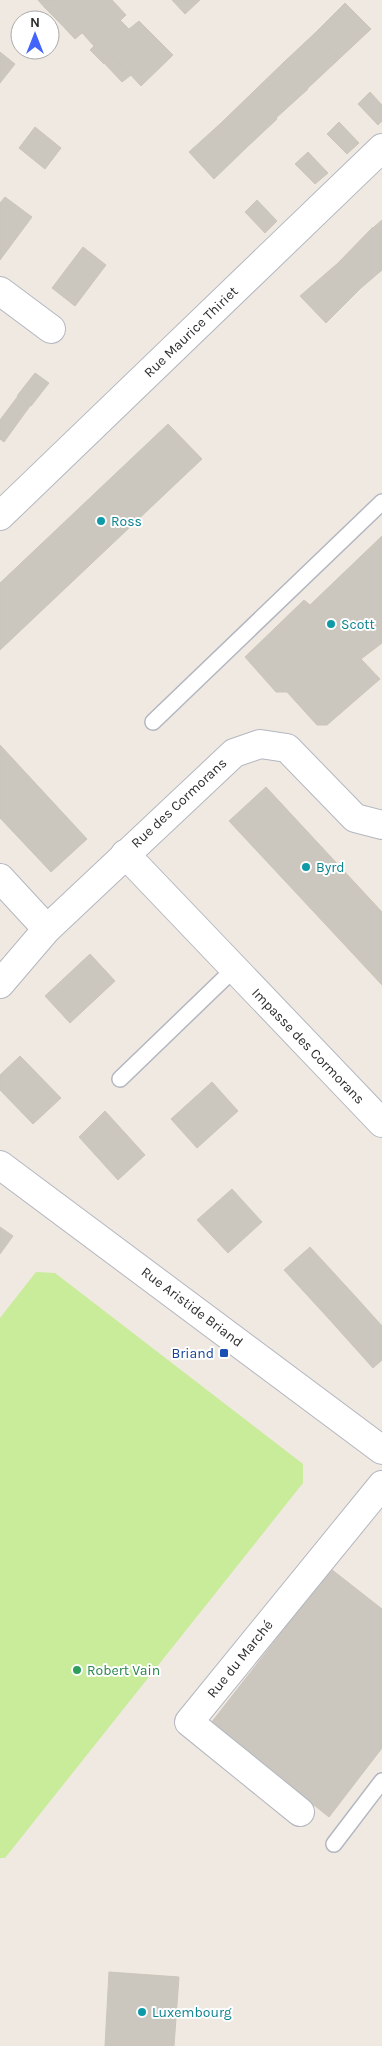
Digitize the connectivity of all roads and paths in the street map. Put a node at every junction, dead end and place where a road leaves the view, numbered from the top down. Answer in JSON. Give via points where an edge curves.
{"nodes":[{"id":1,"x":382,"y":148,"type":"edge"},
{"id":2,"x":0,"y":290,"type":"edge"},
{"id":3,"x":51,"y":329,"type":"dead end"},
{"id":4,"x":382,"y":502,"type":"edge"},
{"id":5,"x":0,"y":516,"type":"edge"},
{"id":6,"x":154,"y":722,"type":"dead end"},
{"id":7,"x":382,"y":824,"type":"edge"},
{"id":8,"x":125,"y":854,"type":"junction"},
{"id":9,"x":0,"y":878,"type":"edge"},
{"id":10,"x":46,"y":929,"type":"junction"},
{"id":11,"x":234,"y":969,"type":"junction"},
{"id":12,"x":0,"y":984,"type":"edge"},
{"id":13,"x":120,"y":1078,"type":"dead end"},
{"id":14,"x":382,"y":1123,"type":"edge"},
{"id":15,"x":0,"y":1165,"type":"edge"},
{"id":16,"x":382,"y":1450,"type":"edge"},
{"id":17,"x":379,"y":1496,"type":"edge"},
{"id":18,"x":382,"y":1782,"type":"edge"},
{"id":19,"x":300,"y":1812,"type":"dead end"},
{"id":20,"x":334,"y":1844,"type":"dead end"}],
"edges":[{"from":1,"to":5,"type":"street","name":"Rue Maurice Thiriet"},
{"from":2,"to":3,"type":"street"},
{"from":4,"to":6,"type":"lane"},
{"from":7,"to":8,"type":"street","name":"Rue des Cormorans","via":[[355,818],[286,748],[260,744],[234,753]]},
{"from":8,"to":10,"type":"street","name":"Rue des Cormorans"},
{"from":8,"to":11,"type":"street","name":"Impasse des Cormorans"},
{"from":9,"to":10,"type":"street"},
{"from":10,"to":12,"type":"street","name":"Rue des Cormorans"},
{"from":11,"to":13,"type":"lane"},
{"from":11,"to":14,"type":"street","name":"Impasse des Cormorans"},
{"from":15,"to":16,"type":"street","name":"Rue Aristide Briand"},
{"from":17,"to":19,"type":"street","name":"Rue du Marché","via":[[189,1722]]},
{"from":18,"to":20,"type":"lane"}]}
